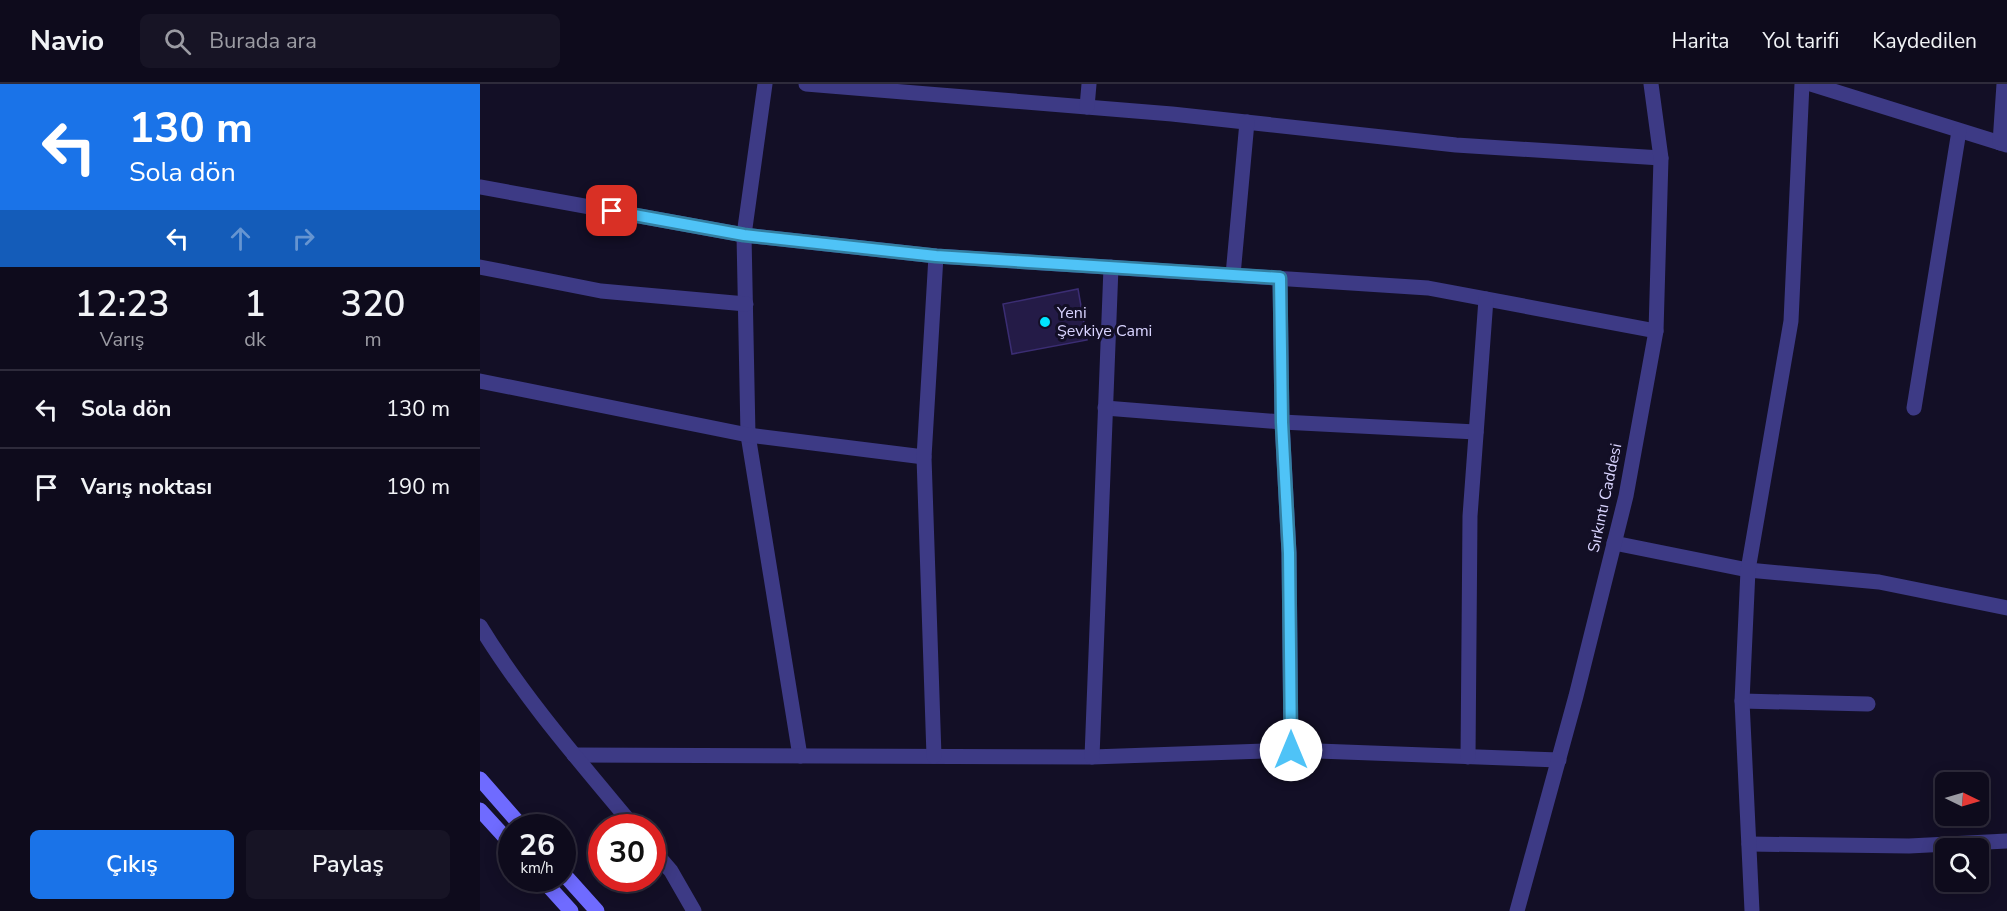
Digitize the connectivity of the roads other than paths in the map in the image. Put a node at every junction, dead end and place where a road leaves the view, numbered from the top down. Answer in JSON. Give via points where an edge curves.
{"nodes":[{"id":1,"x":765,"y":84,"type":"edge"},
{"id":2,"x":806,"y":84,"type":"edge"},
{"id":3,"x":1089,"y":84,"type":"edge"},
{"id":4,"x":1651,"y":84,"type":"edge"},
{"id":5,"x":1802,"y":84,"type":"edge"},
{"id":6,"x":1811,"y":84,"type":"edge"},
{"id":7,"x":2004,"y":84,"type":"edge"},
{"id":8,"x":1087,"y":107,"type":"junction"},
{"id":9,"x":1247,"y":123,"type":"junction"},
{"id":10,"x":1959,"y":131,"type":"junction"},
{"id":11,"x":2003,"y":144,"type":"edge"},
{"id":12,"x":1661,"y":158,"type":"junction"},
{"id":13,"x":480,"y":187,"type":"edge"},
{"id":14,"x":744,"y":235,"type":"junction"},
{"id":15,"x":936,"y":256,"type":"junction"},
{"id":16,"x":480,"y":267,"type":"edge"},
{"id":17,"x":1111,"y":267,"type":"junction"},
{"id":18,"x":1233,"y":275,"type":"junction"},
{"id":19,"x":1280,"y":278,"type":"junction"},
{"id":20,"x":1486,"y":299,"type":"junction"},
{"id":21,"x":746,"y":304,"type":"junction"},
{"id":22,"x":1656,"y":331,"type":"junction"},
{"id":23,"x":480,"y":381,"type":"edge"},
{"id":24,"x":1105,"y":408,"type":"junction"},
{"id":25,"x":1914,"y":408,"type":"dead end"},
{"id":26,"x":1282,"y":422,"type":"junction"},
{"id":27,"x":1476,"y":432,"type":"junction"},
{"id":28,"x":748,"y":435,"type":"junction"},
{"id":29,"x":924,"y":457,"type":"junction"},
{"id":30,"x":1614,"y":543,"type":"junction"},
{"id":31,"x":1748,"y":570,"type":"junction"},
{"id":32,"x":2007,"y":608,"type":"edge"},
{"id":33,"x":480,"y":626,"type":"edge"},
{"id":34,"x":1742,"y":701,"type":"junction"},
{"id":35,"x":1868,"y":704,"type":"dead end"},
{"id":36,"x":1291,"y":750,"type":"junction"},
{"id":37,"x":574,"y":754,"type":"junction"},
{"id":38,"x":800,"y":756,"type":"junction"},
{"id":39,"x":934,"y":756,"type":"junction"},
{"id":40,"x":1092,"y":757,"type":"junction"},
{"id":41,"x":1468,"y":757,"type":"junction"},
{"id":42,"x":1559,"y":760,"type":"junction"},
{"id":43,"x":480,"y":779,"type":"edge"},
{"id":44,"x":480,"y":810,"type":"edge"},
{"id":45,"x":511,"y":814,"type":"edge"},
{"id":46,"x":623,"y":814,"type":"edge"},
{"id":47,"x":498,"y":830,"type":"edge"},
{"id":48,"x":2007,"y":841,"type":"edge"},
{"id":49,"x":1749,"y":844,"type":"junction"},
{"id":50,"x":666,"y":865,"type":"edge"},
{"id":51,"x":576,"y":888,"type":"edge"},
{"id":52,"x":554,"y":892,"type":"edge"},
{"id":53,"x":571,"y":911,"type":"edge"},
{"id":54,"x":597,"y":911,"type":"edge"},
{"id":55,"x":694,"y":911,"type":"edge"},
{"id":56,"x":1517,"y":911,"type":"edge"},
{"id":57,"x":1752,"y":911,"type":"edge"}],
"edges":[{"from":1,"to":14,"type":"street"},
{"from":2,"to":8,"type":"street"},
{"from":3,"to":8,"type":"street"},
{"from":4,"to":12,"type":"street","name":"Sırkıntı Caddesi"},
{"from":5,"to":31,"type":"street","via":[[1791,321]]},
{"from":6,"to":10,"type":"street"},
{"from":7,"to":11,"type":"street"},
{"from":8,"to":9,"type":"street"},
{"from":9,"to":12,"type":"street","via":[[1456,145]]},
{"from":9,"to":18,"type":"street"},
{"from":10,"to":11,"type":"street"},
{"from":10,"to":25,"type":"street"},
{"from":12,"to":22,"type":"street","name":"Sırkıntı Caddesi"},
{"from":13,"to":14,"type":"street"},
{"from":14,"to":15,"type":"street"},
{"from":14,"to":21,"type":"street"},
{"from":15,"to":17,"type":"street"},
{"from":15,"to":29,"type":"street"},
{"from":16,"to":21,"type":"street","via":[[601,291]]},
{"from":17,"to":18,"type":"street"},
{"from":17,"to":24,"type":"street"},
{"from":18,"to":19,"type":"street"},
{"from":19,"to":20,"type":"street","via":[[1428,288]]},
{"from":19,"to":26,"type":"street"},
{"from":20,"to":22,"type":"street"},
{"from":20,"to":27,"type":"street"},
{"from":21,"to":28,"type":"street"},
{"from":22,"to":30,"type":"street","name":"Sırkıntı Caddesi"},
{"from":23,"to":28,"type":"street"},
{"from":24,"to":26,"type":"street"},
{"from":24,"to":40,"type":"street"},
{"from":26,"to":27,"type":"street"},
{"from":26,"to":36,"type":"street","via":[[1289,553]]},
{"from":27,"to":41,"type":"street","via":[[1470,516]]},
{"from":28,"to":29,"type":"street"},
{"from":28,"to":38,"type":"street"},
{"from":29,"to":39,"type":"street"},
{"from":30,"to":31,"type":"street"},
{"from":30,"to":42,"type":"street","name":"Sırkıntı Caddesi"},
{"from":31,"to":32,"type":"street","via":[[1879,582]]},
{"from":31,"to":34,"type":"street"},
{"from":33,"to":37,"type":"street","via":[[498,656]]},
{"from":34,"to":35,"type":"street"},
{"from":34,"to":49,"type":"street"},
{"from":36,"to":40,"type":"street"},
{"from":36,"to":41,"type":"street"},
{"from":37,"to":38,"type":"street"},
{"from":37,"to":46,"type":"street"},
{"from":38,"to":39,"type":"street"},
{"from":39,"to":40,"type":"street"},
{"from":41,"to":42,"type":"street"},
{"from":42,"to":56,"type":"street","name":"Sırkıntı Caddesi"},
{"from":43,"to":45,"type":"main road"},
{"from":44,"to":47,"type":"main road"},
{"from":48,"to":49,"type":"street","via":[[1909,846]]},
{"from":49,"to":57,"type":"street"},
{"from":50,"to":55,"type":"street"},
{"from":51,"to":54,"type":"main road"},
{"from":52,"to":53,"type":"main road"}]}
